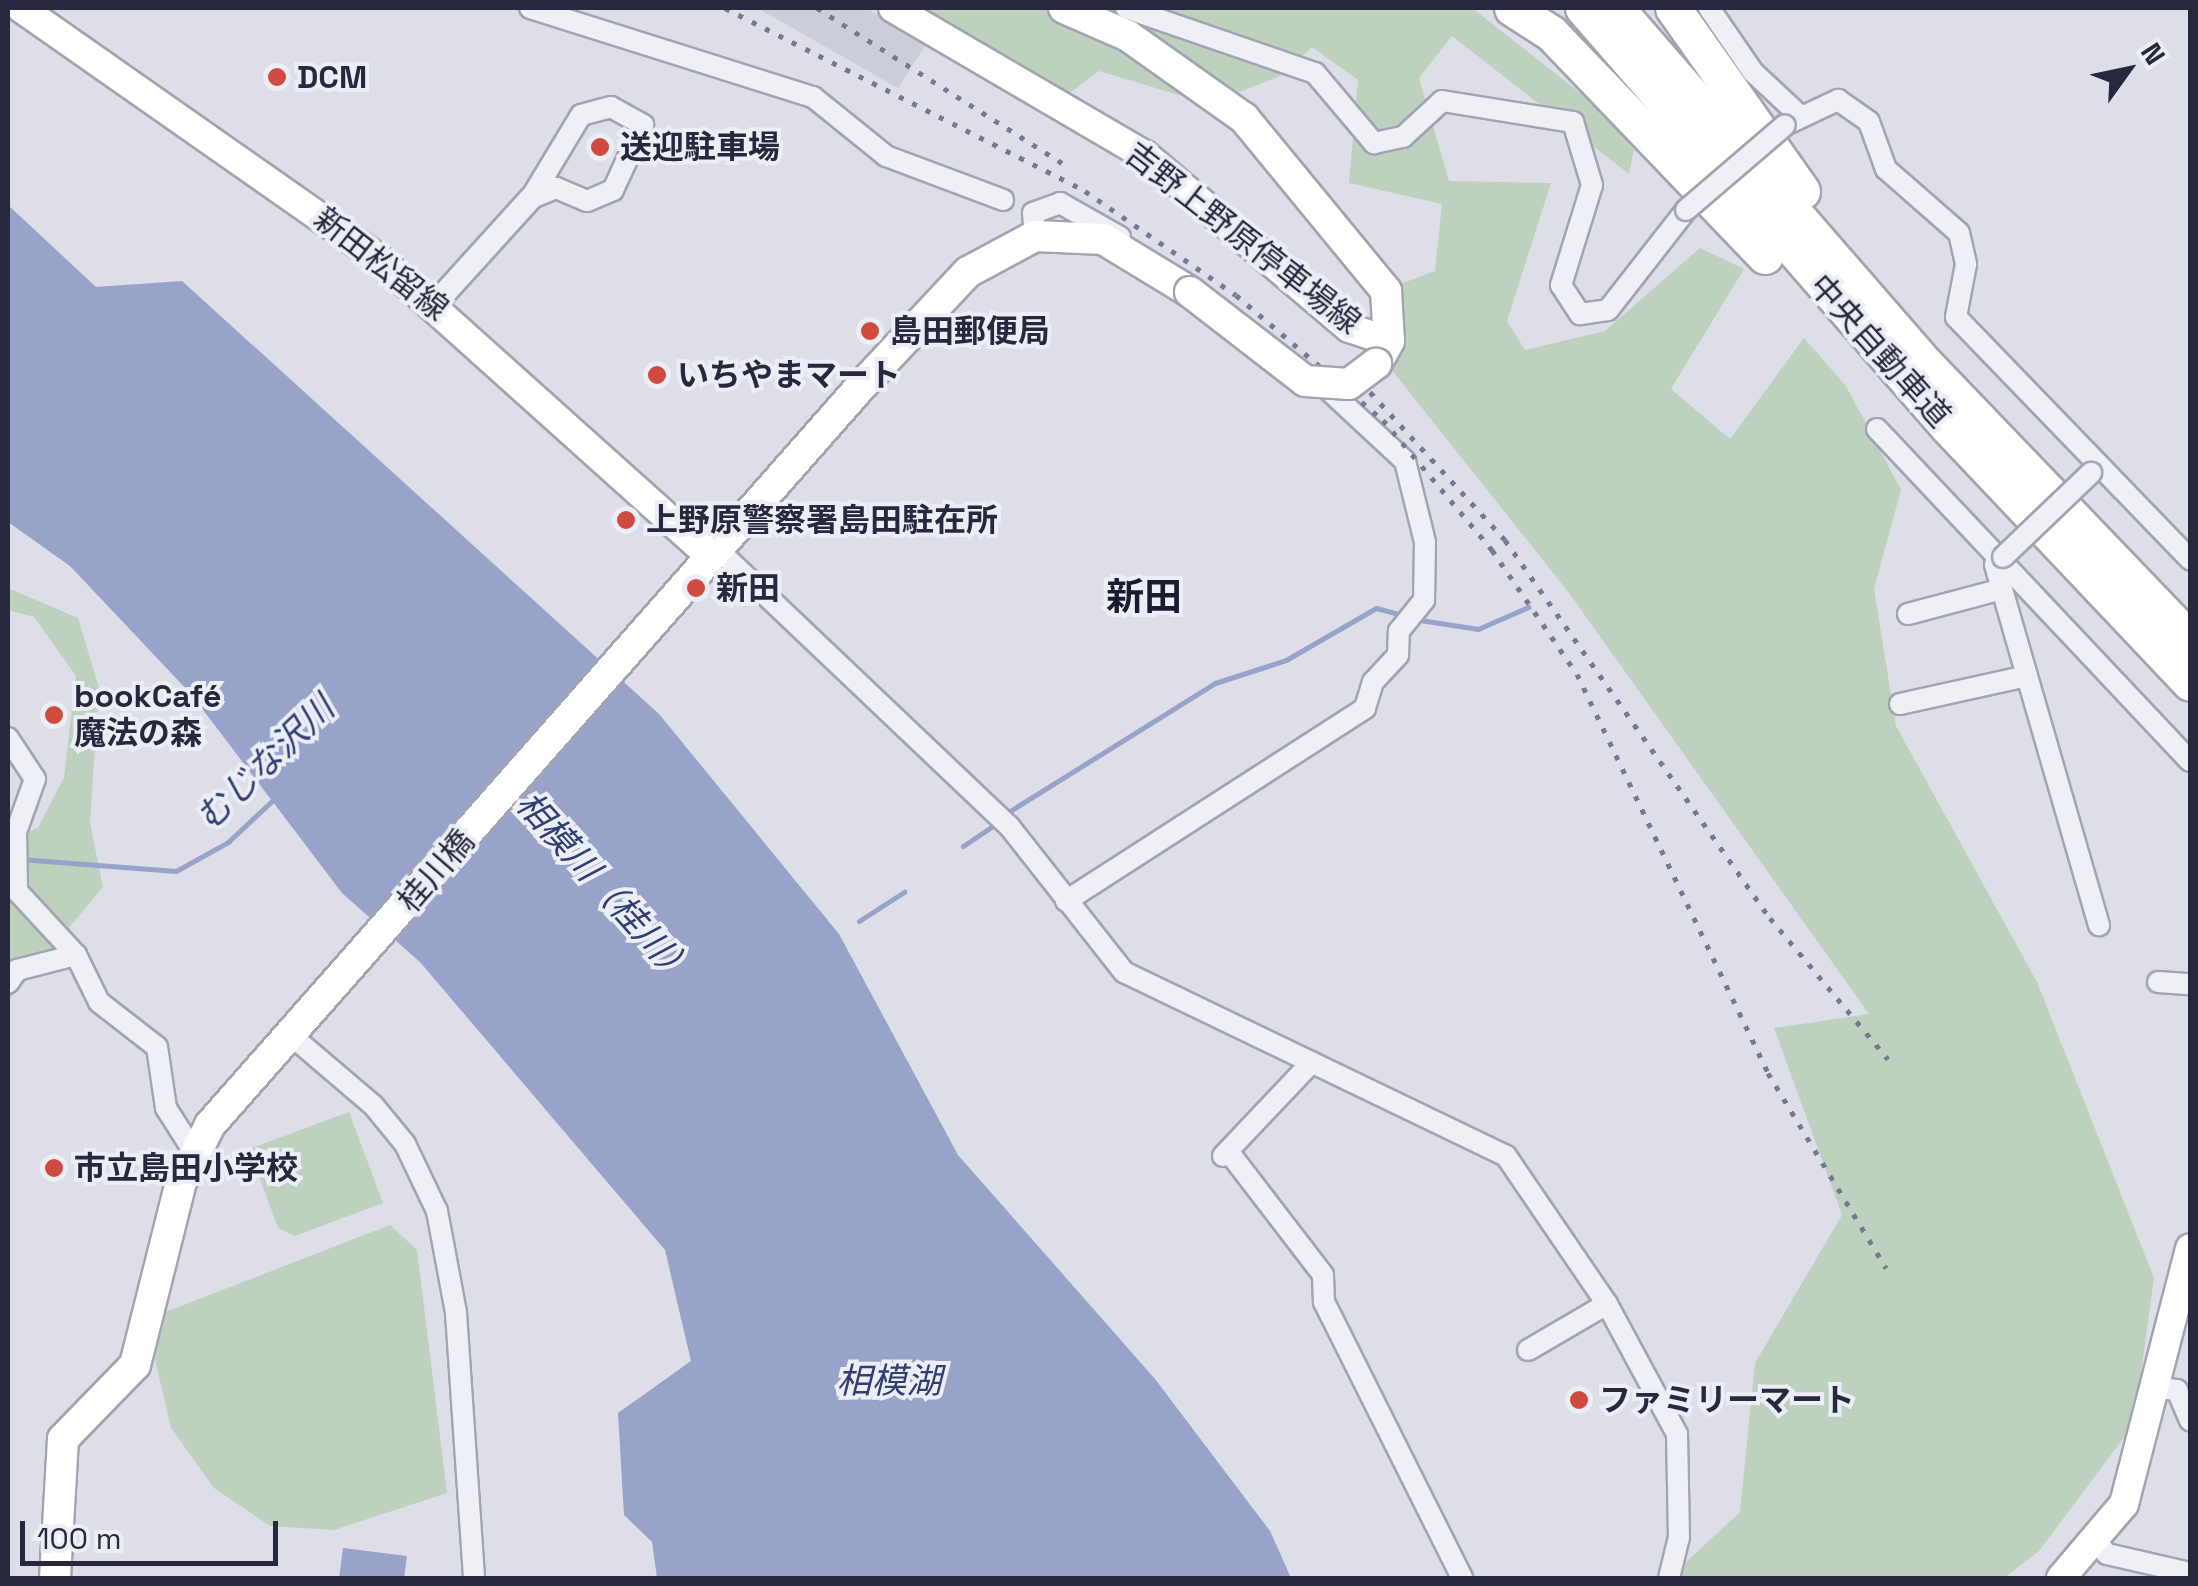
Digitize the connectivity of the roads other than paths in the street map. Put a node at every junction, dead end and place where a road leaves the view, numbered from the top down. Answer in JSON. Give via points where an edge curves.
{"nodes":[{"id":1,"x":21,"y":8,"type":"edge"},
{"id":2,"x":530,"y":8,"type":"edge"},
{"id":3,"x":893,"y":8,"type":"edge"},
{"id":4,"x":1064,"y":8,"type":"edge"},
{"id":5,"x":1126,"y":8,"type":"edge"},
{"id":6,"x":1512,"y":8,"type":"edge"},
{"id":7,"x":1582,"y":8,"type":"edge"},
{"id":8,"x":1616,"y":8,"type":"edge"},
{"id":9,"x":1673,"y":8,"type":"edge"},
{"id":10,"x":1709,"y":8,"type":"edge"},
{"id":11,"x":1792,"y":120,"type":"junction"},
{"id":12,"x":531,"y":198,"type":"junction"},
{"id":13,"x":1003,"y":200,"type":"dead end"},
{"id":14,"x":1035,"y":236,"type":"junction"},
{"id":15,"x":434,"y":305,"type":"junction"},
{"id":16,"x":1382,"y":353,"type":"junction"},
{"id":17,"x":1948,"y":426,"type":"junction"},
{"id":18,"x":1877,"y":429,"type":"dead end"},
{"id":19,"x":2094,"y":470,"type":"junction"},
{"id":20,"x":715,"y":554,"type":"junction"},
{"id":21,"x":2107,"y":556,"type":"junction"},
{"id":22,"x":2003,"y":557,"type":"junction"},
{"id":23,"x":2190,"y":559,"type":"edge"},
{"id":24,"x":2002,"y":589,"type":"junction"},
{"id":25,"x":1908,"y":614,"type":"dead end"},
{"id":26,"x":2190,"y":640,"type":"edge"},
{"id":27,"x":2028,"y":676,"type":"junction"},
{"id":28,"x":2190,"y":683,"type":"edge"},
{"id":29,"x":1900,"y":704,"type":"dead end"},
{"id":30,"x":8,"y":738,"type":"edge"},
{"id":31,"x":2190,"y":760,"type":"edge"},
{"id":32,"x":1066,"y":901,"type":"junction"},
{"id":33,"x":2099,"y":925,"type":"dead end"},
{"id":34,"x":76,"y":955,"type":"junction"},
{"id":35,"x":2158,"y":982,"type":"dead end"},
{"id":36,"x":8,"y":983,"type":"edge"},
{"id":37,"x":2190,"y":984,"type":"edge"},
{"id":38,"x":293,"y":1037,"type":"junction"},
{"id":39,"x":1312,"y":1062,"type":"junction"},
{"id":40,"x":194,"y":1152,"type":"junction"},
{"id":41,"x":2190,"y":1248,"type":"edge"},
{"id":42,"x":1607,"y":1304,"type":"junction"},
{"id":43,"x":1528,"y":1350,"type":"dead end"},
{"id":44,"x":2158,"y":1388,"type":"junction"},
{"id":45,"x":2190,"y":1420,"type":"edge"},
{"id":46,"x":2098,"y":1543,"type":"junction"},
{"id":47,"x":2190,"y":1573,"type":"edge"},
{"id":48,"x":55,"y":1578,"type":"edge"},
{"id":49,"x":474,"y":1578,"type":"edge"},
{"id":50,"x":1462,"y":1578,"type":"edge"},
{"id":51,"x":1669,"y":1578,"type":"edge"},
{"id":52,"x":2061,"y":1578,"type":"edge"}],
"edges":[{"from":1,"to":15,"type":"main road","name":"新田松留線"},
{"from":2,"to":13,"type":"street","via":[[813,96],[886,156]]},
{"from":3,"to":16,"type":"main road","name":"吉野上野原停車場線","via":[[1145,155]]},
{"from":4,"to":16,"type":"main road","via":[[1128,36],[1244,118],[1386,291]]},
{"from":5,"to":11,"type":"street","bridge":true,"via":[[1315,73],[1374,143],[1403,137],[1442,101],[1573,122],[1592,185],[1561,285],[1580,314],[1608,310],[1686,210]]},
{"from":6,"to":17,"type":"highway","via":[[1551,33],[1782,274]]},
{"from":7,"to":17,"type":"highway","name":"中央自動車道"},
{"from":8,"to":21,"type":"highway","name":"中央自動車道","via":[[1858,290]]},
{"from":9,"to":21,"type":"highway","via":[[1846,248]]},
{"from":10,"to":11,"type":"street"},
{"from":11,"to":19,"type":"street","via":[[1838,100],[1869,122],[1886,169],[1959,233],[1966,264],[1956,317]]},
{"from":12,"to":12,"type":"street","via":[[582,115],[611,107],[636,114],[643,136],[603,199],[556,188]]},
{"from":12,"to":15,"type":"street"},
{"from":14,"to":16,"type":"main road","bridge":true,"via":[[1103,239],[1190,292],[1305,381],[1350,384]]},
{"from":14,"to":20,"type":"main road","name":"桂川橋","via":[[968,272]]},
{"from":14,"to":32,"type":"street","via":[[1033,213],[1060,204],[1163,260],[1250,325],[1405,460],[1424,542],[1424,600],[1411,606],[1394,644],[1398,655],[1372,682],[1365,708]]},
{"from":15,"to":20,"type":"main road","name":"新田松留線"},
{"from":17,"to":28,"type":"highway","name":"中央自動車道"},
{"from":18,"to":22,"type":"street"},
{"from":19,"to":22,"type":"street","bridge":true},
{"from":19,"to":23,"type":"street"},
{"from":20,"to":32,"type":"street","via":[[921,737]]},
{"from":20,"to":38,"type":"main road","name":"桂川橋"},
{"from":21,"to":26,"type":"highway","name":"中央自動車道"},
{"from":22,"to":24,"type":"street","via":[[1995,565]]},
{"from":22,"to":31,"type":"street"},
{"from":24,"to":25,"type":"street"},
{"from":24,"to":27,"type":"street"},
{"from":27,"to":29,"type":"street"},
{"from":27,"to":33,"type":"street"},
{"from":30,"to":34,"type":"street","via":[[35,779],[16,832],[17,891]]},
{"from":32,"to":39,"type":"street","via":[[1124,972]]},
{"from":34,"to":36,"type":"street","via":[[17,970]]},
{"from":34,"to":40,"type":"street","via":[[99,1002],[157,1047],[166,1108]]},
{"from":35,"to":37,"type":"street"},
{"from":38,"to":40,"type":"main road","name":"桂川橋"},
{"from":38,"to":49,"type":"street","via":[[373,1104],[405,1144],[437,1211],[456,1313]]},
{"from":39,"to":42,"type":"street","via":[[1506,1156]]},
{"from":39,"to":50,"type":"street","via":[[1225,1153],[1323,1275],[1324,1302]]},
{"from":40,"to":48,"type":"main road","via":[[135,1365],[64,1439]]},
{"from":41,"to":44,"type":"main road"},
{"from":42,"to":43,"type":"street"},
{"from":42,"to":51,"type":"street","via":[[1676,1434],[1679,1537]]},
{"from":44,"to":45,"type":"street","via":[[2177,1390]]},
{"from":44,"to":46,"type":"main road","via":[[2124,1504]]},
{"from":46,"to":47,"type":"street","via":[[2107,1554]]},
{"from":46,"to":52,"type":"main road"}]}
